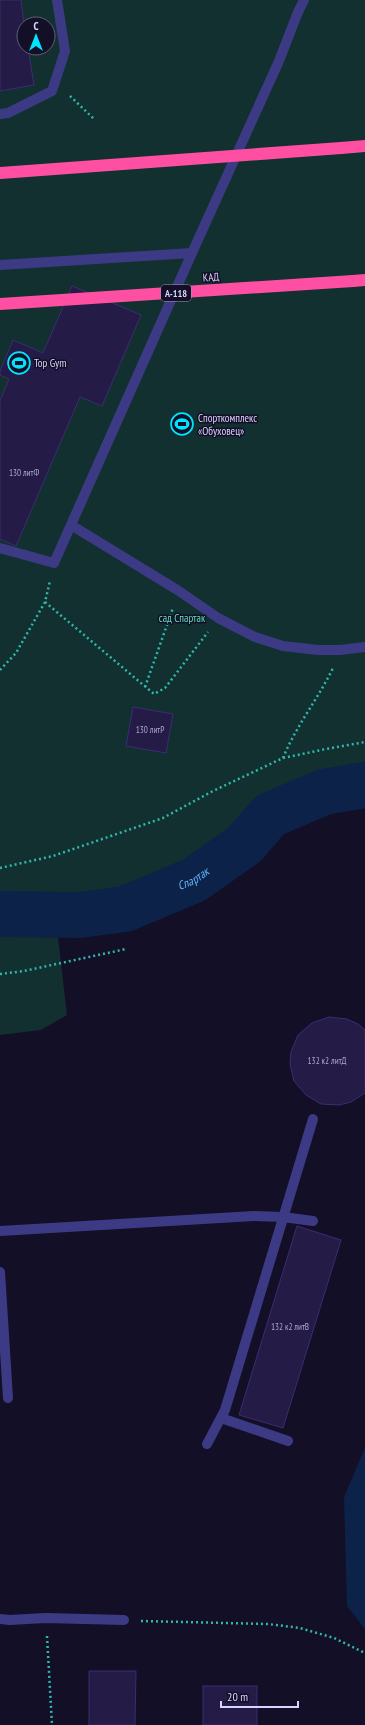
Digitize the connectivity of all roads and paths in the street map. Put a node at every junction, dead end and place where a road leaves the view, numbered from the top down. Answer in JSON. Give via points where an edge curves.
{"nodes":[{"id":1,"x":57,"y":0,"type":"edge"},
{"id":2,"x":304,"y":0,"type":"edge"},
{"id":3,"x":67,"y":93,"type":"dead end"},
{"id":4,"x":0,"y":114,"type":"edge"},
{"id":5,"x":94,"y":120,"type":"dead end"},
{"id":6,"x":365,"y":146,"type":"edge"},
{"id":7,"x":0,"y":173,"type":"edge"},
{"id":8,"x":192,"y":252,"type":"junction"},
{"id":9,"x":0,"y":265,"type":"edge"},
{"id":10,"x":359,"y":281,"type":"edge"},
{"id":11,"x":0,"y":304,"type":"edge"},
{"id":12,"x":72,"y":525,"type":"junction"},
{"id":13,"x":0,"y":548,"type":"edge"},
{"id":14,"x":54,"y":563,"type":"junction"},
{"id":15,"x":178,"y":591,"type":"junction"},
{"id":16,"x":45,"y":602,"type":"junction"},
{"id":17,"x":218,"y":618,"type":"junction"},
{"id":18,"x":365,"y":647,"type":"edge"},
{"id":19,"x":340,"y":650,"type":"junction"},
{"id":20,"x":0,"y":670,"type":"edge"},
{"id":21,"x":145,"y":687,"type":"junction"},
{"id":22,"x":365,"y":742,"type":"edge"},
{"id":23,"x":283,"y":758,"type":"junction"},
{"id":24,"x":0,"y":868,"type":"edge"},
{"id":25,"x":126,"y":949,"type":"dead end"},
{"id":26,"x":0,"y":974,"type":"edge"},
{"id":27,"x":313,"y":1119,"type":"dead end"},
{"id":28,"x":284,"y":1217,"type":"junction"},
{"id":29,"x":313,"y":1221,"type":"dead end"},
{"id":30,"x":0,"y":1231,"type":"edge"},
{"id":31,"x":0,"y":1272,"type":"edge"},
{"id":32,"x":8,"y":1398,"type":"dead end"},
{"id":33,"x":221,"y":1418,"type":"junction"},
{"id":34,"x":288,"y":1441,"type":"dead end"},
{"id":35,"x":207,"y":1444,"type":"dead end"},
{"id":36,"x":45,"y":1618,"type":"junction"},
{"id":37,"x":0,"y":1619,"type":"edge"},
{"id":38,"x":124,"y":1620,"type":"joint"},
{"id":39,"x":365,"y":1653,"type":"edge"},
{"id":40,"x":52,"y":1725,"type":"edge"}],
"edges":[{"from":1,"to":4,"type":"lane","via":[[65,51],[52,91],[8,113]]},
{"from":2,"to":8,"type":"lane","via":[[279,62]]},
{"from":3,"to":5,"type":"path"},
{"from":6,"to":7,"type":"highway","bridge":true},
{"from":8,"to":9,"type":"lane"},
{"from":8,"to":12,"type":"lane"},
{"from":10,"to":11,"type":"highway","name":"КАД","number":"А-118","bridge":true},
{"from":12,"to":14,"type":"lane"},
{"from":12,"to":15,"type":"lane"},
{"from":13,"to":14,"type":"lane"},
{"from":14,"to":16,"type":"path"},
{"from":15,"to":17,"type":"lane"},
{"from":15,"to":21,"type":"path"},
{"from":16,"to":20,"type":"path","via":[[16,653]]},
{"from":16,"to":21,"type":"path"},
{"from":17,"to":19,"type":"lane","via":[[254,637],[283,646]]},
{"from":17,"to":21,"type":"path","via":[[165,688],[154,694]]},
{"from":18,"to":19,"type":"lane"},
{"from":19,"to":23,"type":"path","via":[[334,668],[289,742]]},
{"from":22,"to":23,"type":"path"},
{"from":23,"to":24,"type":"path","via":[[163,818],[53,856]]},
{"from":25,"to":26,"type":"path"},
{"from":27,"to":28,"type":"lane"},
{"from":28,"to":29,"type":"lane"},
{"from":28,"to":30,"type":"lane","via":[[254,1216]]},
{"from":28,"to":33,"type":"lane"},
{"from":31,"to":32,"type":"lane"},
{"from":33,"to":34,"type":"lane"},
{"from":33,"to":35,"type":"lane"},
{"from":36,"to":37,"type":"lane"},
{"from":36,"to":38,"type":"lane"},
{"from":36,"to":40,"type":"path"},
{"from":38,"to":39,"type":"path","via":[[268,1624],[300,1628],[334,1638]]}]}
